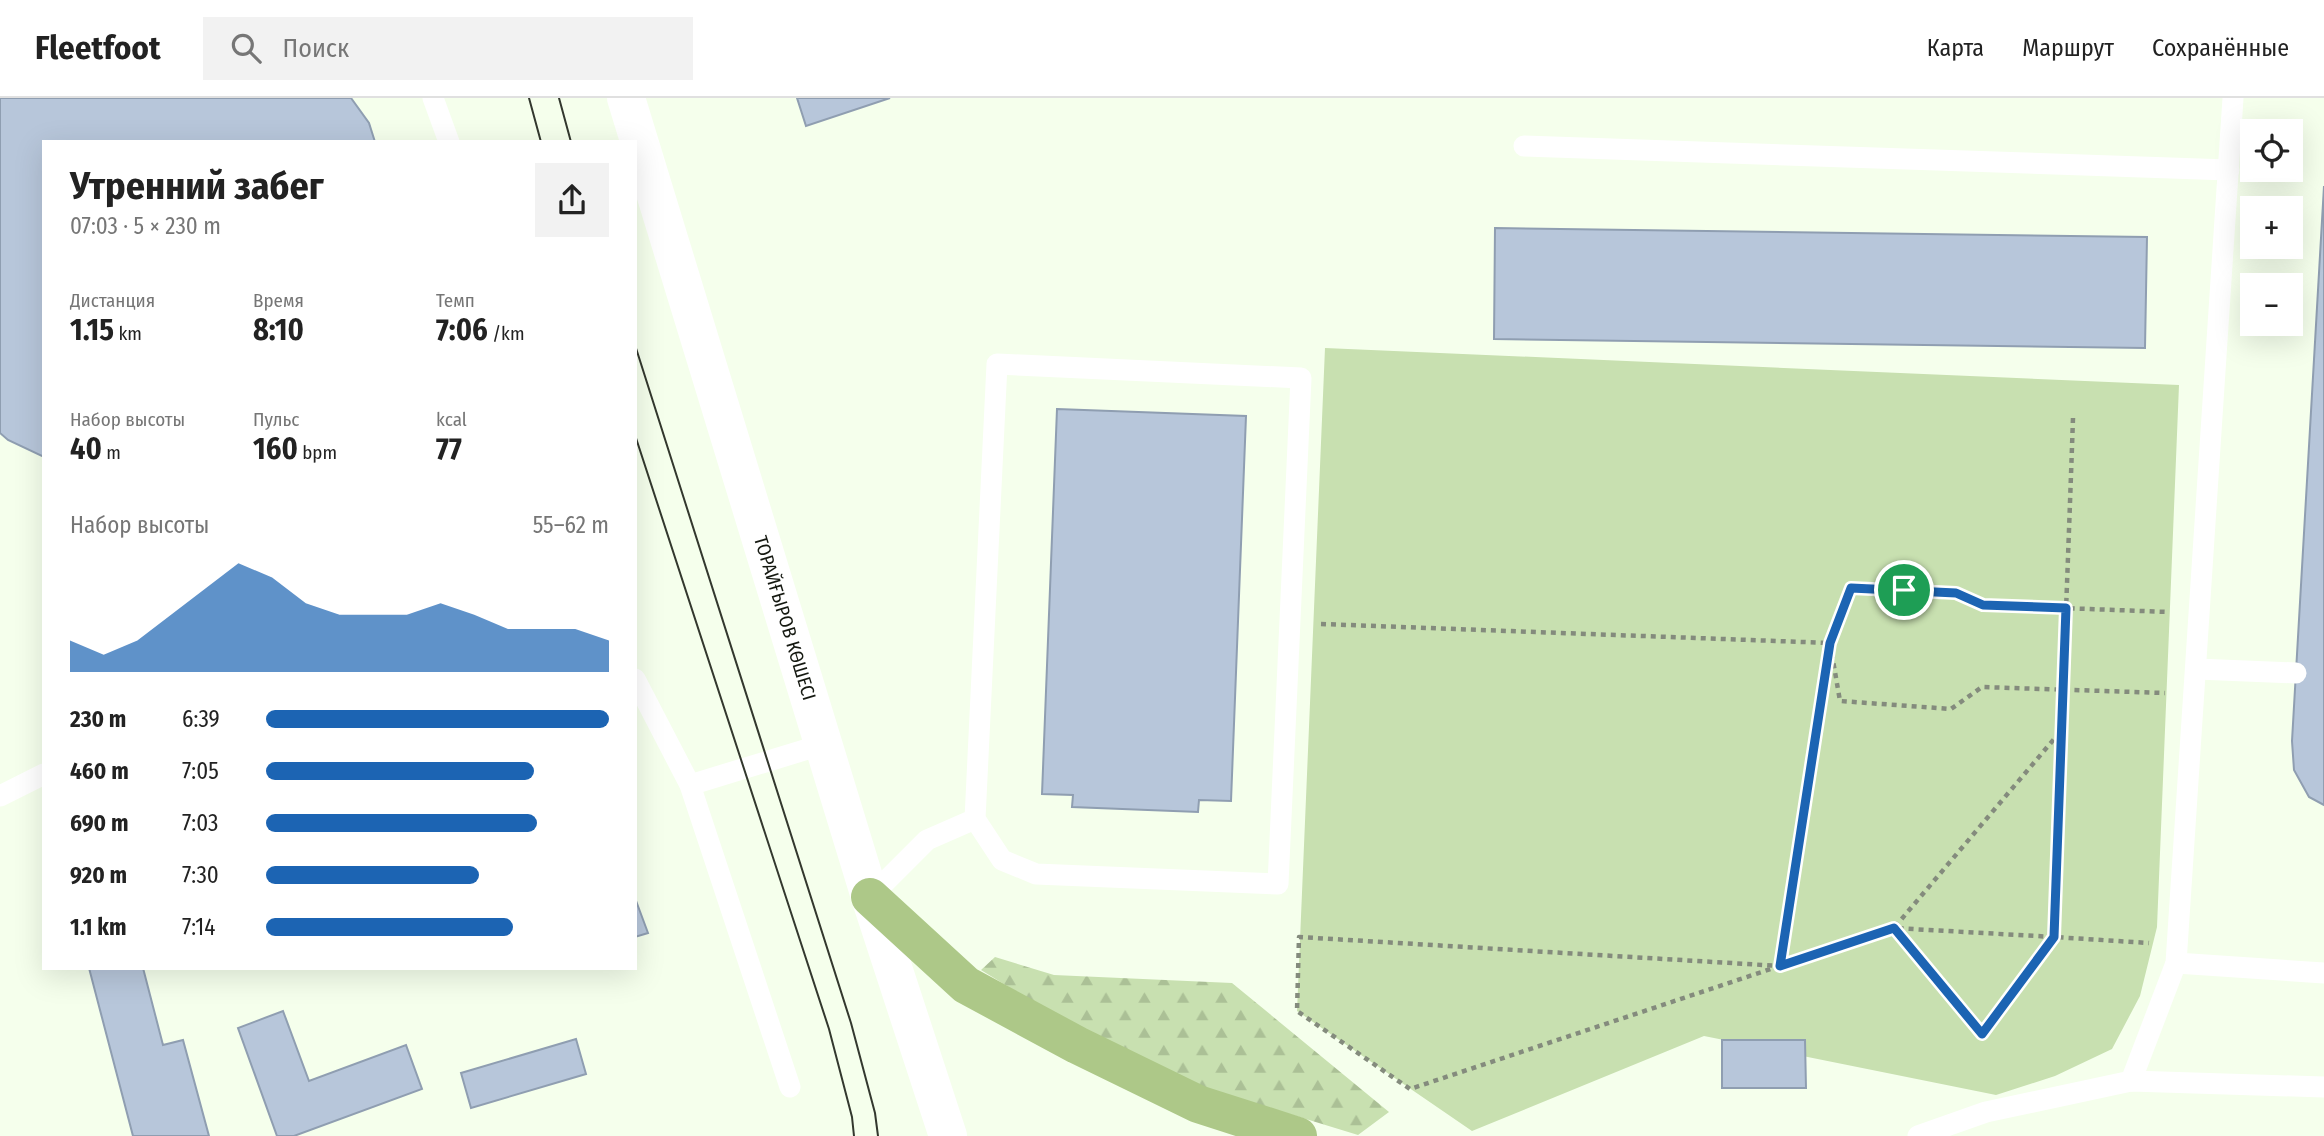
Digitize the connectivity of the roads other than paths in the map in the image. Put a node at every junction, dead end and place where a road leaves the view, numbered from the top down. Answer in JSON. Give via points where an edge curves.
{"nodes":[{"id":1,"x":433,"y":98,"type":"edge"},
{"id":2,"x":626,"y":98,"type":"edge"},
{"id":3,"x":2233,"y":98,"type":"edge"},
{"id":4,"x":448,"y":140,"type":"edge"},
{"id":5,"x":1524,"y":146,"type":"dead end"},
{"id":6,"x":2229,"y":170,"type":"junction"},
{"id":7,"x":2197,"y":669,"type":"junction"},
{"id":8,"x":2296,"y":673,"type":"dead end"},
{"id":9,"x":637,"y":683,"type":"edge"},
{"id":10,"x":824,"y":744,"type":"junction"},
{"id":11,"x":42,"y":775,"type":"edge"},
{"id":12,"x":690,"y":785,"type":"junction"},
{"id":13,"x":0,"y":796,"type":"edge"},
{"id":14,"x":975,"y":819,"type":"junction"},
{"id":15,"x":870,"y":897,"type":"junction"},
{"id":16,"x":2176,"y":963,"type":"junction"},
{"id":17,"x":2324,"y":973,"type":"edge"},
{"id":18,"x":2131,"y":1081,"type":"junction"},
{"id":19,"x":790,"y":1087,"type":"dead end"},
{"id":20,"x":2324,"y":1087,"type":"edge"},
{"id":21,"x":948,"y":1136,"type":"edge"},
{"id":22,"x":1298,"y":1136,"type":"edge"},
{"id":23,"x":1918,"y":1136,"type":"edge"}],
"edges":[{"from":1,"to":4,"type":"lane"},
{"from":2,"to":10,"type":"main road","name":"ТОРАЙҒЫРОВ КӨШЕСІ"},
{"from":3,"to":6,"type":"lane"},
{"from":5,"to":6,"type":"lane"},
{"from":6,"to":7,"type":"lane"},
{"from":7,"to":8,"type":"lane"},
{"from":7,"to":16,"type":"lane"},
{"from":9,"to":12,"type":"lane"},
{"from":10,"to":12,"type":"lane"},
{"from":10,"to":15,"type":"main road","name":"ТОРАЙҒЫРОВ КӨШЕСІ"},
{"from":11,"to":13,"type":"lane"},
{"from":12,"to":19,"type":"lane"},
{"from":14,"to":14,"type":"lane","via":[[1002,860],[1036,874],[1278,884],[1301,378],[997,364]]},
{"from":14,"to":15,"type":"lane","via":[[927,840]]},
{"from":15,"to":21,"type":"main road","name":"ТОРАЙҒЫРОВ КӨШЕСІ"},
{"from":15,"to":22,"type":"main road","via":[[966,985],[1198,1104]]},
{"from":16,"to":17,"type":"lane"},
{"from":16,"to":18,"type":"lane"},
{"from":18,"to":20,"type":"lane"},
{"from":18,"to":23,"type":"lane","via":[[1986,1112]]}]}
